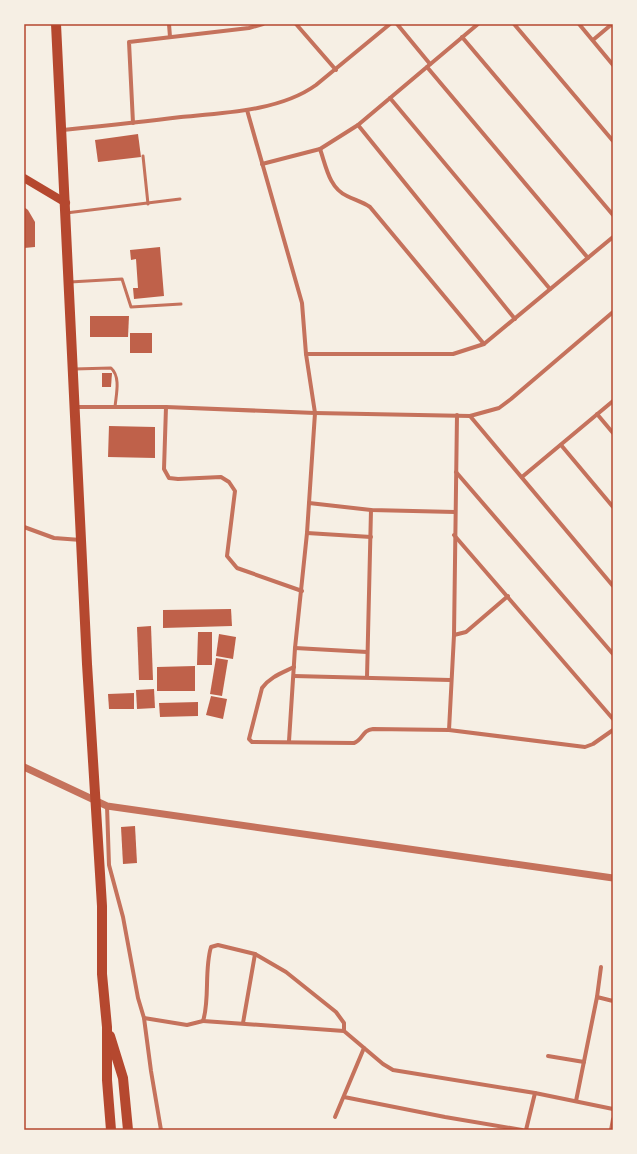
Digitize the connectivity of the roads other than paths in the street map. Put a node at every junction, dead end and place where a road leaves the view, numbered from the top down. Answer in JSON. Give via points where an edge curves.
{"nodes":[{"id":1,"x":56,"y":24,"type":"edge"},
{"id":2,"x":169,"y":24,"type":"edge"},
{"id":3,"x":263,"y":24,"type":"edge"},
{"id":4,"x":296,"y":24,"type":"edge"},
{"id":5,"x":390,"y":24,"type":"edge"},
{"id":6,"x":398,"y":24,"type":"edge"},
{"id":7,"x":478,"y":24,"type":"edge"},
{"id":8,"x":514,"y":24,"type":"edge"},
{"id":9,"x":579,"y":24,"type":"edge"},
{"id":10,"x":612,"y":24,"type":"edge"},
{"id":11,"x":170,"y":37,"type":"junction"},
{"id":12,"x":462,"y":37,"type":"junction"},
{"id":13,"x":593,"y":40,"type":"junction"},
{"id":14,"x":428,"y":65,"type":"junction"},
{"id":15,"x":613,"y":65,"type":"edge"},
{"id":16,"x":336,"y":70,"type":"junction"},
{"id":17,"x":390,"y":98,"type":"junction"},
{"id":18,"x":247,"y":110,"type":"junction"},
{"id":19,"x":133,"y":122,"type":"junction"},
{"id":20,"x":358,"y":125,"type":"junction"},
{"id":21,"x":62,"y":130,"type":"junction"},
{"id":22,"x":613,"y":141,"type":"edge"},
{"id":23,"x":320,"y":149,"type":"junction"},
{"id":24,"x":143,"y":156,"type":"dead end"},
{"id":25,"x":262,"y":164,"type":"junction"},
{"id":26,"x":24,"y":178,"type":"edge"},
{"id":27,"x":180,"y":199,"type":"dead end"},
{"id":28,"x":148,"y":204,"type":"junction"},
{"id":29,"x":66,"y":208,"type":"junction"},
{"id":30,"x":613,"y":215,"type":"edge"},
{"id":31,"x":613,"y":237,"type":"edge"},
{"id":32,"x":588,"y":258,"type":"junction"},
{"id":33,"x":70,"y":282,"type":"junction"},
{"id":34,"x":550,"y":289,"type":"junction"},
{"id":35,"x":181,"y":304,"type":"dead end"},
{"id":36,"x":613,"y":312,"type":"edge"},
{"id":37,"x":515,"y":319,"type":"junction"},
{"id":38,"x":484,"y":344,"type":"junction"},
{"id":39,"x":306,"y":354,"type":"junction"},
{"id":40,"x":74,"y":369,"type":"junction"},
{"id":41,"x":613,"y":401,"type":"edge"},
{"id":42,"x":76,"y":407,"type":"junction"},
{"id":43,"x":115,"y":407,"type":"junction"},
{"id":44,"x":166,"y":407,"type":"junction"},
{"id":45,"x":315,"y":413,"type":"junction"},
{"id":46,"x":597,"y":414,"type":"junction"},
{"id":47,"x":457,"y":415,"type":"junction"},
{"id":48,"x":470,"y":416,"type":"junction"},
{"id":49,"x":613,"y":433,"type":"edge"},
{"id":50,"x":561,"y":445,"type":"junction"},
{"id":51,"x":456,"y":472,"type":"junction"},
{"id":52,"x":522,"y":477,"type":"junction"},
{"id":53,"x":308,"y":503,"type":"junction"},
{"id":54,"x":613,"y":507,"type":"edge"},
{"id":55,"x":371,"y":510,"type":"junction"},
{"id":56,"x":455,"y":512,"type":"junction"},
{"id":57,"x":24,"y":527,"type":"edge"},
{"id":58,"x":307,"y":533,"type":"junction"},
{"id":59,"x":454,"y":534,"type":"junction"},
{"id":60,"x":371,"y":537,"type":"junction"},
{"id":61,"x":79,"y":539,"type":"junction"},
{"id":62,"x":613,"y":586,"type":"edge"},
{"id":63,"x":302,"y":591,"type":"junction"},
{"id":64,"x":508,"y":596,"type":"junction"},
{"id":65,"x":454,"y":635,"type":"junction"},
{"id":66,"x":295,"y":648,"type":"junction"},
{"id":67,"x":367,"y":652,"type":"junction"},
{"id":68,"x":613,"y":654,"type":"edge"},
{"id":69,"x":294,"y":667,"type":"junction"},
{"id":70,"x":294,"y":676,"type":"junction"},
{"id":71,"x":366,"y":677,"type":"junction"},
{"id":72,"x":450,"y":680,"type":"junction"},
{"id":73,"x":613,"y":719,"type":"edge"},
{"id":74,"x":449,"y":730,"type":"junction"},
{"id":75,"x":613,"y":730,"type":"edge"},
{"id":76,"x":290,"y":742,"type":"junction"},
{"id":77,"x":24,"y":767,"type":"edge"},
{"id":78,"x":95,"y":801,"type":"junction"},
{"id":79,"x":106,"y":806,"type":"junction"},
{"id":80,"x":613,"y":878,"type":"edge"},
{"id":81,"x":255,"y":954,"type":"junction"},
{"id":82,"x":601,"y":968,"type":"dead end"},
{"id":83,"x":597,"y":997,"type":"junction"},
{"id":84,"x":613,"y":1001,"type":"edge"},
{"id":85,"x":144,"y":1018,"type":"junction"},
{"id":86,"x":203,"y":1021,"type":"junction"},
{"id":87,"x":243,"y":1023,"type":"junction"},
{"id":88,"x":107,"y":1027,"type":"junction"},
{"id":89,"x":344,"y":1031,"type":"junction"},
{"id":90,"x":364,"y":1048,"type":"junction"},
{"id":91,"x":548,"y":1056,"type":"dead end"},
{"id":92,"x":584,"y":1062,"type":"junction"},
{"id":93,"x":535,"y":1093,"type":"junction"},
{"id":94,"x":344,"y":1097,"type":"junction"},
{"id":95,"x":576,"y":1101,"type":"junction"},
{"id":96,"x":613,"y":1109,"type":"edge"},
{"id":97,"x":335,"y":1117,"type":"dead end"},
{"id":98,"x":613,"y":1119,"type":"edge"},
{"id":99,"x":112,"y":1130,"type":"edge"},
{"id":100,"x":128,"y":1130,"type":"edge"},
{"id":101,"x":161,"y":1130,"type":"edge"},
{"id":102,"x":522,"y":1130,"type":"edge"},
{"id":103,"x":526,"y":1130,"type":"edge"},
{"id":104,"x":610,"y":1130,"type":"edge"}],
"edges":[{"from":1,"to":21,"type":"highway"},
{"from":2,"to":11,"type":"street"},
{"from":3,"to":11,"type":"street","via":[[249,28]]},
{"from":4,"to":16,"type":"street"},
{"from":5,"to":16,"type":"street"},
{"from":6,"to":14,"type":"street"},
{"from":7,"to":12,"type":"street"},
{"from":8,"to":22,"type":"street"},
{"from":9,"to":13,"type":"street"},
{"from":10,"to":13,"type":"street"},
{"from":11,"to":19,"type":"street","via":[[129,42]]},
{"from":12,"to":14,"type":"street"},
{"from":12,"to":30,"type":"street"},
{"from":13,"to":15,"type":"street"},
{"from":14,"to":17,"type":"street"},
{"from":14,"to":32,"type":"street"},
{"from":16,"to":18,"type":"street","via":[[306,92]]},
{"from":17,"to":20,"type":"street"},
{"from":17,"to":34,"type":"street"},
{"from":18,"to":19,"type":"street"},
{"from":18,"to":25,"type":"street"},
{"from":19,"to":21,"type":"street"},
{"from":20,"to":23,"type":"street"},
{"from":20,"to":37,"type":"street"},
{"from":21,"to":29,"type":"highway"},
{"from":23,"to":25,"type":"street"},
{"from":23,"to":38,"type":"street","via":[[334,185],[346,196],[370,207]]},
{"from":24,"to":28,"type":"lane"},
{"from":25,"to":39,"type":"street","via":[[302,303]]},
{"from":26,"to":29,"type":"main road"},
{"from":27,"to":28,"type":"lane"},
{"from":28,"to":29,"type":"lane"},
{"from":29,"to":33,"type":"highway"},
{"from":31,"to":32,"type":"street"},
{"from":32,"to":34,"type":"street"},
{"from":33,"to":35,"type":"lane","via":[[122,278],[131,307]]},
{"from":33,"to":40,"type":"highway"},
{"from":34,"to":37,"type":"street"},
{"from":36,"to":48,"type":"street","via":[[499,408]]},
{"from":37,"to":38,"type":"street"},
{"from":38,"to":39,"type":"street","via":[[453,354]]},
{"from":39,"to":45,"type":"street"},
{"from":40,"to":42,"type":"highway"},
{"from":40,"to":43,"type":"lane","via":[[111,368],[117,380]]},
{"from":41,"to":46,"type":"street"},
{"from":42,"to":43,"type":"street"},
{"from":42,"to":61,"type":"highway"},
{"from":43,"to":44,"type":"street"},
{"from":44,"to":45,"type":"street"},
{"from":44,"to":63,"type":"street","via":[[164,469],[168,478],[178,480],[220,477],[229,482],[235,491],[227,556],[231,563],[236,568]]},
{"from":45,"to":47,"type":"street"},
{"from":45,"to":53,"type":"street"},
{"from":46,"to":49,"type":"street"},
{"from":46,"to":50,"type":"street"},
{"from":47,"to":48,"type":"street"},
{"from":47,"to":51,"type":"street"},
{"from":48,"to":52,"type":"street"},
{"from":50,"to":52,"type":"street"},
{"from":50,"to":54,"type":"street"},
{"from":51,"to":56,"type":"street"},
{"from":51,"to":68,"type":"street"},
{"from":52,"to":62,"type":"street"},
{"from":53,"to":55,"type":"street"},
{"from":53,"to":58,"type":"street"},
{"from":55,"to":56,"type":"street"},
{"from":55,"to":60,"type":"street"},
{"from":56,"to":59,"type":"street"},
{"from":57,"to":61,"type":"street","via":[[45,536]]},
{"from":58,"to":60,"type":"street"},
{"from":58,"to":63,"type":"street"},
{"from":59,"to":64,"type":"street"},
{"from":59,"to":65,"type":"street"},
{"from":60,"to":67,"type":"street"},
{"from":61,"to":78,"type":"highway"},
{"from":63,"to":66,"type":"street"},
{"from":64,"to":65,"type":"street","via":[[466,632]]},
{"from":64,"to":73,"type":"street"},
{"from":65,"to":72,"type":"street"},
{"from":66,"to":67,"type":"street"},
{"from":66,"to":69,"type":"street"},
{"from":67,"to":71,"type":"street"},
{"from":69,"to":70,"type":"street"},
{"from":69,"to":76,"type":"street","via":[[266,682],[262,688],[249,739],[256,744]]},
{"from":70,"to":71,"type":"street"},
{"from":70,"to":76,"type":"street"},
{"from":71,"to":72,"type":"street"},
{"from":72,"to":74,"type":"street"},
{"from":74,"to":75,"type":"street","via":[[585,747]]},
{"from":74,"to":76,"type":"street","via":[[373,729],[364,732],[354,743]]},
{"from":77,"to":78,"type":"street"},
{"from":78,"to":79,"type":"street"},
{"from":78,"to":88,"type":"highway","via":[[102,906],[102,974]]},
{"from":79,"to":80,"type":"street"},
{"from":79,"to":85,"type":"street","via":[[109,865],[123,917]]},
{"from":81,"to":86,"type":"street","via":[[218,945],[211,947],[206,1014]]},
{"from":81,"to":87,"type":"street"},
{"from":81,"to":89,"type":"street","via":[[286,972],[336,1012],[344,1023]]},
{"from":82,"to":83,"type":"street"},
{"from":83,"to":84,"type":"street"},
{"from":83,"to":92,"type":"street"},
{"from":85,"to":86,"type":"street","via":[[186,1025]]},
{"from":85,"to":101,"type":"street"},
{"from":86,"to":87,"type":"street"},
{"from":87,"to":89,"type":"street"},
{"from":88,"to":99,"type":"highway","via":[[107,1080]]},
{"from":88,"to":100,"type":"highway","via":[[123,1078]]},
{"from":89,"to":90,"type":"street"},
{"from":90,"to":93,"type":"street","via":[[393,1070]]},
{"from":90,"to":94,"type":"street"},
{"from":91,"to":92,"type":"street"},
{"from":92,"to":95,"type":"street"},
{"from":93,"to":95,"type":"street"},
{"from":93,"to":103,"type":"street"},
{"from":94,"to":97,"type":"street"},
{"from":94,"to":102,"type":"street"},
{"from":95,"to":96,"type":"street"},
{"from":98,"to":104,"type":"street"}]}
